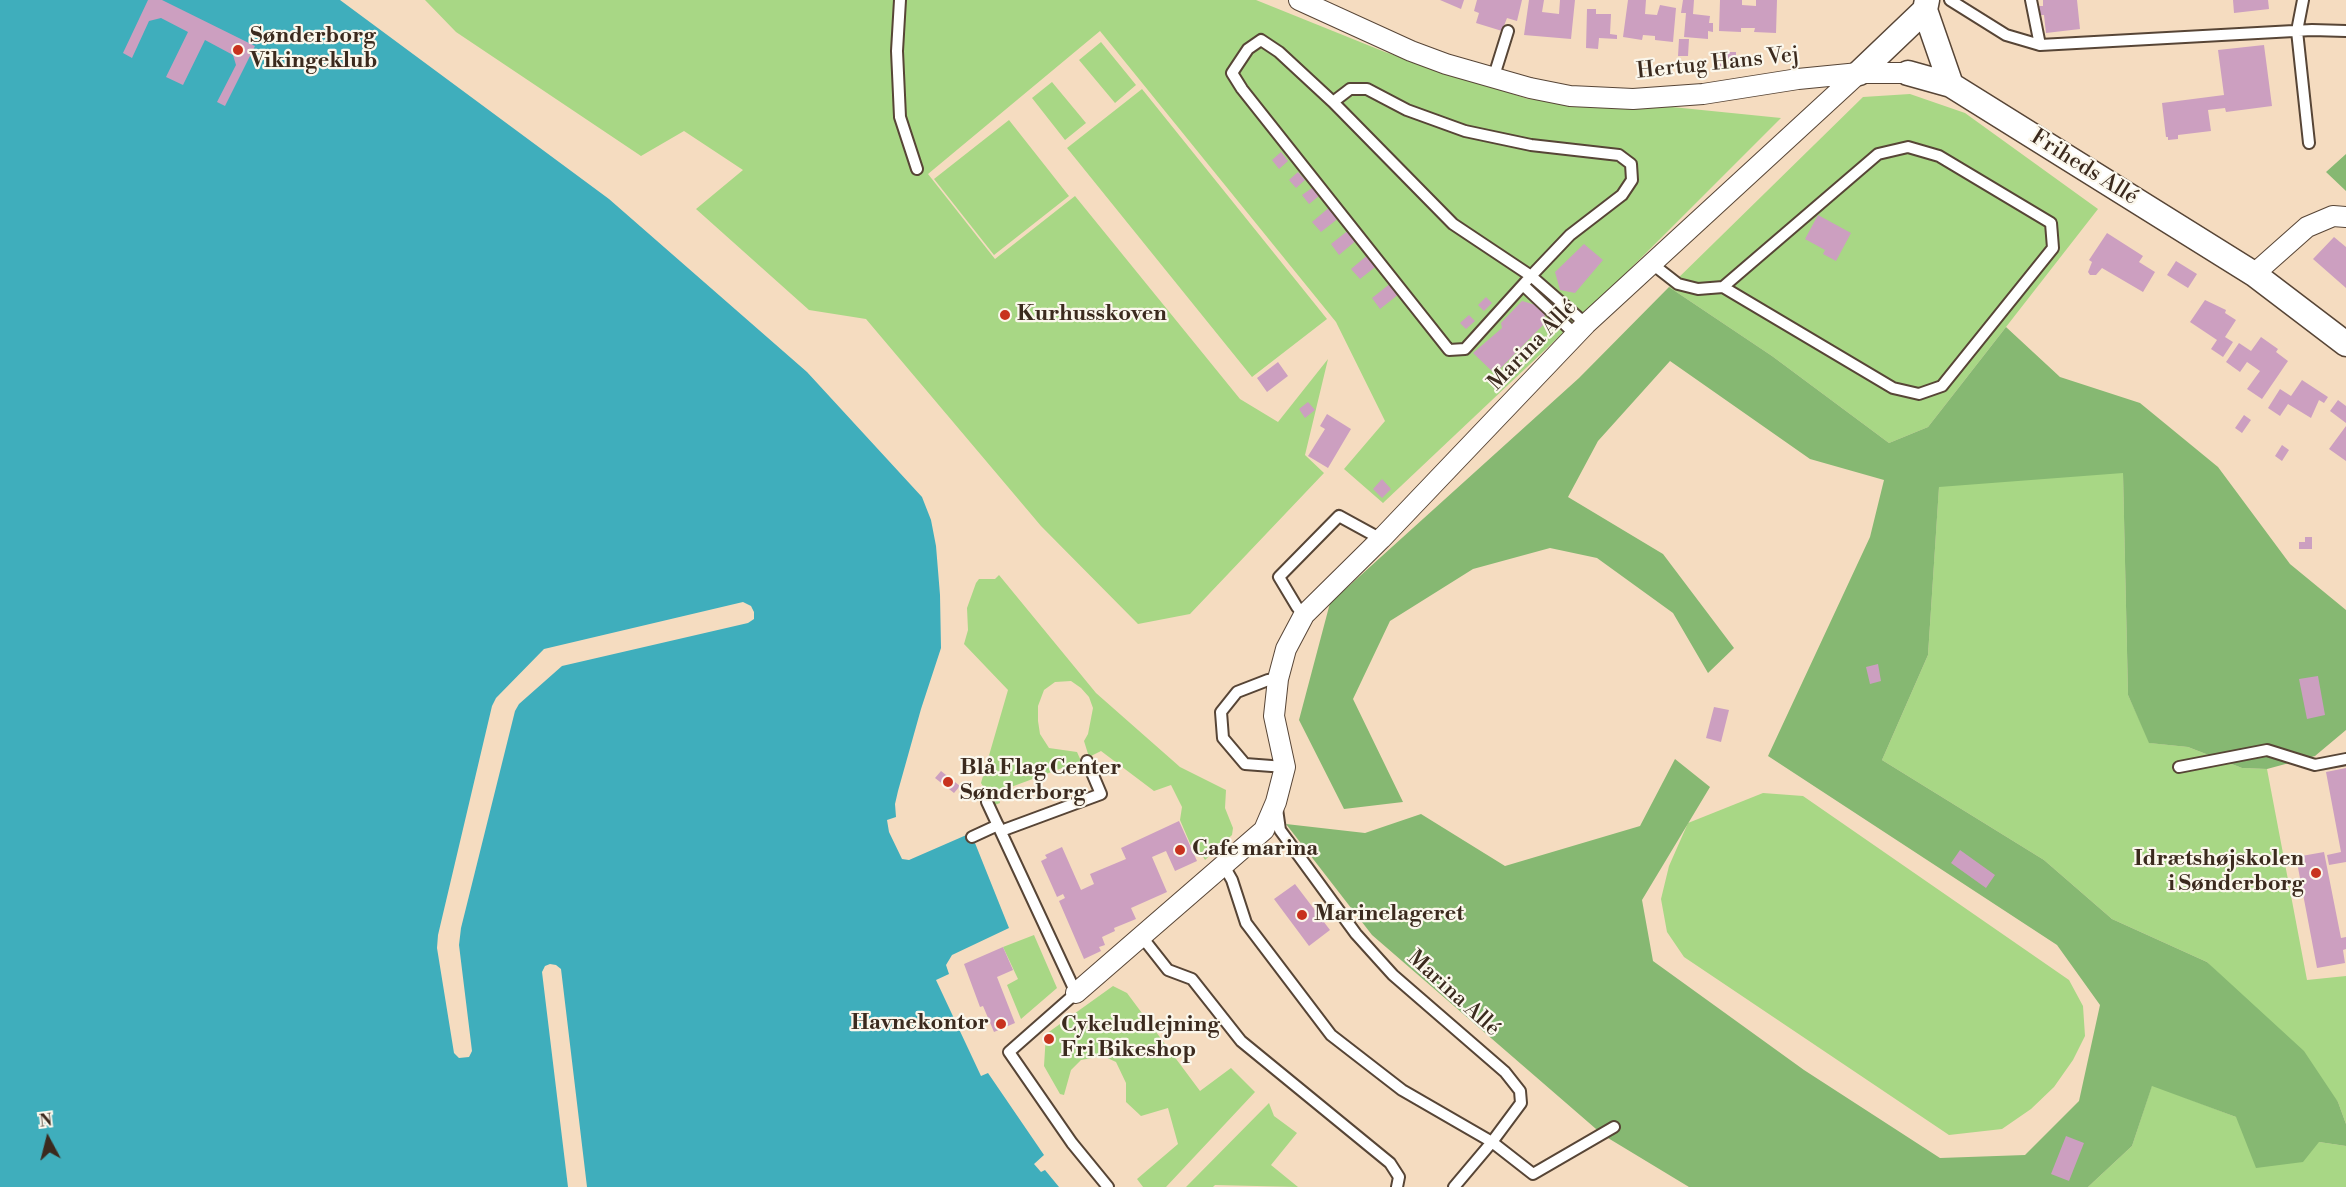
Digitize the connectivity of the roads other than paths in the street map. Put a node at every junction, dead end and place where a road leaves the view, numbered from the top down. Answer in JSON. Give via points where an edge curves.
{"nodes":[{"id":1,"x":900,"y":0,"type":"edge"},
{"id":2,"x":1299,"y":0,"type":"edge"},
{"id":3,"x":1950,"y":0,"type":"edge"},
{"id":4,"x":2031,"y":0,"type":"edge"},
{"id":5,"x":2303,"y":0,"type":"edge"},
{"id":6,"x":1926,"y":5,"type":"edge"},
{"id":7,"x":1508,"y":31,"type":"dead end"},
{"id":8,"x":2297,"y":31,"type":"junction"},
{"id":9,"x":2346,"y":32,"type":"edge"},
{"id":10,"x":2040,"y":45,"type":"junction"},
{"id":11,"x":1860,"y":73,"type":"junction"},
{"id":12,"x":1908,"y":73,"type":"joint"},
{"id":13,"x":1493,"y":78,"type":"junction"},
{"id":14,"x":1951,"y":85,"type":"junction"},
{"id":15,"x":1333,"y":102,"type":"junction"},
{"id":16,"x":2308,"y":143,"type":"dead end"},
{"id":17,"x":917,"y":169,"type":"dead end"},
{"id":18,"x":2346,"y":217,"type":"edge"},
{"id":19,"x":1651,"y":263,"type":"junction"},
{"id":20,"x":2254,"y":274,"type":"junction"},
{"id":21,"x":1531,"y":276,"type":"junction"},
{"id":22,"x":1523,"y":285,"type":"junction"},
{"id":23,"x":1723,"y":286,"type":"junction"},
{"id":24,"x":1581,"y":329,"type":"junction"},
{"id":25,"x":2346,"y":344,"type":"edge"},
{"id":26,"x":1381,"y":539,"type":"junction"},
{"id":27,"x":1304,"y":615,"type":"junction"},
{"id":28,"x":1278,"y":679,"type":"junction"},
{"id":29,"x":2346,"y":759,"type":"edge"},
{"id":30,"x":1087,"y":761,"type":"dead end"},
{"id":31,"x":1285,"y":767,"type":"junction"},
{"id":32,"x":2179,"y":767,"type":"dead end"},
{"id":33,"x":987,"y":802,"type":"dead end"},
{"id":34,"x":1276,"y":802,"type":"junction"},
{"id":35,"x":1000,"y":828,"type":"junction"},
{"id":36,"x":972,"y":837,"type":"dead end"},
{"id":37,"x":1224,"y":866,"type":"junction"},
{"id":38,"x":1142,"y":937,"type":"junction"},
{"id":39,"x":1076,"y":993,"type":"junction"},
{"id":40,"x":1614,"y":1127,"type":"dead end"},
{"id":41,"x":1492,"y":1142,"type":"junction"},
{"id":42,"x":1108,"y":1187,"type":"edge"},
{"id":43,"x":1397,"y":1187,"type":"edge"},
{"id":44,"x":1454,"y":1187,"type":"edge"}],
"edges":[{"from":1,"to":17,"type":"lane","via":[[900,117]]},
{"from":2,"to":13,"type":"street","name":"Hertug Hans Vej","via":[[1411,51]]},
{"from":3,"to":10,"type":"lane","via":[[2006,35]]},
{"from":4,"to":10,"type":"lane"},
{"from":5,"to":8,"type":"lane"},
{"from":6,"to":11,"type":"street"},
{"from":6,"to":14,"type":"street"},
{"from":7,"to":13,"type":"lane"},
{"from":8,"to":9,"type":"lane"},
{"from":8,"to":10,"type":"lane"},
{"from":8,"to":16,"type":"lane"},
{"from":11,"to":12,"type":"street","name":"Hertug Hans Vej"},
{"from":11,"to":13,"type":"street","name":"Hertug Hans Vej","via":[[1633,99],[1570,96]]},
{"from":11,"to":19,"type":"street","name":"Marina Allé"},
{"from":12,"to":14,"type":"street","name":"Friheds Allé"},
{"from":14,"to":20,"type":"street","name":"Friheds Allé"},
{"from":15,"to":21,"type":"lane","via":[[1454,224]]},
{"from":15,"to":21,"type":"lane","via":[[1350,89],[1367,89],[1407,110],[1465,131],[1619,155],[1631,164],[1632,180],[1622,195],[1570,235]]},
{"from":15,"to":22,"type":"lane","via":[[1261,40],[1248,49],[1232,73],[1449,350],[1465,349]]},
{"from":18,"to":20,"type":"street","via":[[2333,216],[2307,227]]},
{"from":19,"to":23,"type":"lane","via":[[1678,285],[1698,289]]},
{"from":19,"to":24,"type":"street","name":"Marina Allé"},
{"from":20,"to":25,"type":"street","name":"Friheds Allé"},
{"from":21,"to":22,"type":"lane"},
{"from":21,"to":24,"type":"lane"},
{"from":22,"to":24,"type":"lane"},
{"from":23,"to":23,"type":"lane","via":[[1878,154],[1908,147],[1939,156],[2051,223],[2053,248],[1942,386],[1919,394],[1893,388]]},
{"from":24,"to":26,"type":"street","name":"Marina Allé"},
{"from":26,"to":27,"type":"street","name":"Marina Allé"},
{"from":26,"to":27,"type":"lane","via":[[1339,516],[1279,577]]},
{"from":27,"to":28,"type":"street","name":"Marina Allé","via":[[1286,649]]},
{"from":28,"to":31,"type":"street","name":"Marina Allé","via":[[1274,716]]},
{"from":28,"to":31,"type":"lane","via":[[1236,692],[1221,712],[1223,738],[1245,764]]},
{"from":29,"to":32,"type":"lane","via":[[2315,765],[2267,750]]},
{"from":30,"to":35,"type":"lane","via":[[1101,794]]},
{"from":31,"to":34,"type":"street","name":"Marina Allé"},
{"from":33,"to":35,"type":"lane"},
{"from":34,"to":37,"type":"street","name":"Marina Allé","via":[[1264,830]]},
{"from":34,"to":41,"type":"lane","name":"Marina Allé","via":[[1280,830],[1356,934],[1394,975],[1505,1072],[1520,1091],[1521,1103]]},
{"from":35,"to":36,"type":"lane"},
{"from":35,"to":39,"type":"lane"},
{"from":37,"to":38,"type":"street","name":"Marina Allé"},
{"from":37,"to":41,"type":"lane","via":[[1246,923],[1330,1035],[1402,1090]]},
{"from":38,"to":39,"type":"street","name":"Marina Allé"},
{"from":38,"to":43,"type":"lane","via":[[1168,970],[1192,979],[1241,1041],[1390,1163],[1398,1177]]},
{"from":39,"to":42,"type":"lane","name":"Marina Allé","via":[[1009,1052],[1072,1143]]},
{"from":40,"to":41,"type":"lane","via":[[1533,1174]]},
{"from":41,"to":44,"type":"lane","name":"Marina Allé"}]}
